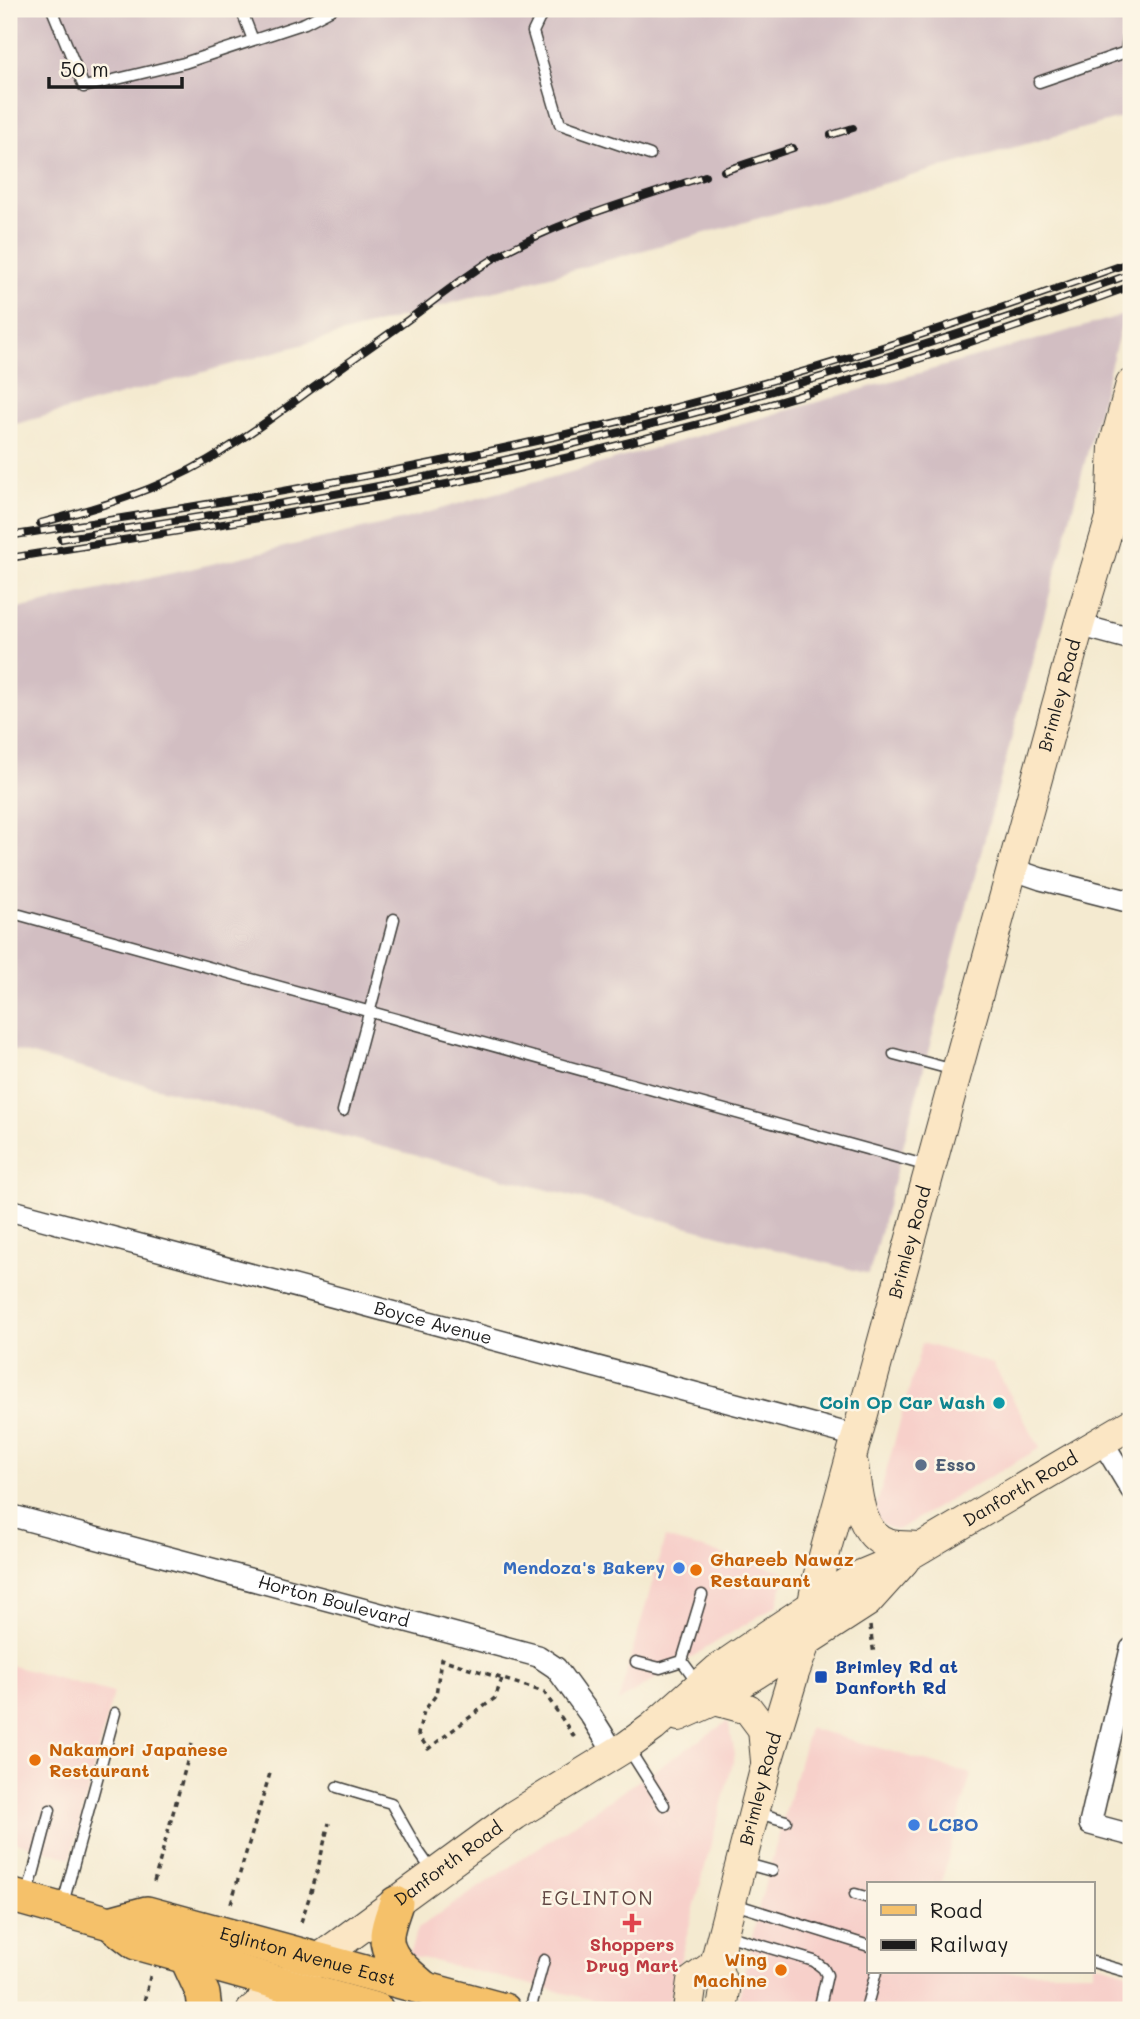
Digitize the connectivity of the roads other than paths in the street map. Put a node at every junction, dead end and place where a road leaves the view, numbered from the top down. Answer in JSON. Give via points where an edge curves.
{"nodes":[{"id":1,"x":52,"y":9,"type":"edge"},
{"id":2,"x":241,"y":9,"type":"edge"},
{"id":3,"x":332,"y":9,"type":"edge"},
{"id":4,"x":544,"y":9,"type":"edge"},
{"id":5,"x":1131,"y":15,"type":"edge"},
{"id":6,"x":253,"y":40,"type":"junction"},
{"id":7,"x":1039,"y":82,"type":"dead end"},
{"id":8,"x":650,"y":155,"type":"dead end"},
{"id":9,"x":1131,"y":384,"type":"edge"},
{"id":10,"x":1131,"y":483,"type":"edge"},
{"id":11,"x":1115,"y":520,"type":"junction"},
{"id":12,"x":1079,"y":625,"type":"junction"},
{"id":13,"x":1131,"y":639,"type":"edge"},
{"id":14,"x":1012,"y":869,"type":"junction"},
{"id":15,"x":1131,"y":902,"type":"edge"},
{"id":16,"x":20,"y":915,"type":"dead end"},
{"id":17,"x":394,"y":919,"type":"dead end"},
{"id":18,"x":369,"y":1012,"type":"junction"},
{"id":19,"x":894,"y":1054,"type":"dead end"},
{"id":20,"x":957,"y":1070,"type":"junction"},
{"id":21,"x":343,"y":1111,"type":"dead end"},
{"id":22,"x":930,"y":1167,"type":"junction"},
{"id":23,"x":9,"y":1210,"type":"edge"},
{"id":24,"x":1131,"y":1423,"type":"edge"},
{"id":25,"x":1102,"y":1441,"type":"junction"},
{"id":26,"x":854,"y":1446,"type":"junction"},
{"id":27,"x":1131,"y":1489,"type":"edge"},
{"id":28,"x":9,"y":1515,"type":"edge"},
{"id":29,"x":915,"y":1551,"type":"junction"},
{"id":30,"x":702,"y":1595,"type":"dead end"},
{"id":31,"x":812,"y":1607,"type":"junction"},
{"id":32,"x":805,"y":1643,"type":"junction"},
{"id":33,"x":1131,"y":1649,"type":"edge"},
{"id":34,"x":682,"y":1661,"type":"junction"},
{"id":35,"x":636,"y":1662,"type":"dead end"},
{"id":36,"x":708,"y":1693,"type":"junction"},
{"id":37,"x":115,"y":1713,"type":"dead end"},
{"id":38,"x":621,"y":1750,"type":"junction"},
{"id":39,"x":767,"y":1762,"type":"junction"},
{"id":40,"x":337,"y":1787,"type":"dead end"},
{"id":41,"x":664,"y":1805,"type":"dead end"},
{"id":42,"x":50,"y":1810,"type":"dead end"},
{"id":43,"x":754,"y":1812,"type":"junction"},
{"id":44,"x":786,"y":1821,"type":"dead end"},
{"id":45,"x":1131,"y":1835,"type":"edge"},
{"id":46,"x":741,"y":1862,"type":"junction"},
{"id":47,"x":772,"y":1871,"type":"dead end"},
{"id":48,"x":435,"y":1874,"type":"junction"},
{"id":49,"x":855,"y":1894,"type":"dead end"},
{"id":50,"x":18,"y":1897,"type":"edge"},
{"id":51,"x":867,"y":1897,"type":"edge"},
{"id":52,"x":396,"y":1903,"type":"junction"},
{"id":53,"x":730,"y":1903,"type":"junction"},
{"id":54,"x":62,"y":1910,"type":"junction"},
{"id":55,"x":110,"y":1923,"type":"junction"},
{"id":56,"x":722,"y":1935,"type":"junction"},
{"id":57,"x":867,"y":1945,"type":"edge"},
{"id":58,"x":186,"y":1958,"type":"junction"},
{"id":59,"x":318,"y":1960,"type":"junction"},
{"id":60,"x":544,"y":1960,"type":"dead end"},
{"id":61,"x":1094,"y":1962,"type":"edge"},
{"id":62,"x":715,"y":1964,"type":"junction"},
{"id":63,"x":1131,"y":1973,"type":"edge"},
{"id":64,"x":875,"y":1974,"type":"edge"},
{"id":65,"x":283,"y":1985,"type":"junction"},
{"id":66,"x":425,"y":1989,"type":"junction"},
{"id":67,"x":866,"y":2009,"type":"edge"},
{"id":68,"x":205,"y":2010,"type":"edge"},
{"id":69,"x":252,"y":2010,"type":"edge"},
{"id":70,"x":377,"y":2010,"type":"edge"},
{"id":71,"x":503,"y":2010,"type":"edge"},
{"id":72,"x":530,"y":2010,"type":"edge"},
{"id":73,"x":688,"y":2010,"type":"edge"},
{"id":74,"x":722,"y":2010,"type":"edge"},
{"id":75,"x":820,"y":2010,"type":"edge"}],
"edges":[{"from":1,"to":6,"type":"lane","via":[[84,87],[184,63]]},
{"from":2,"to":6,"type":"lane"},
{"from":3,"to":6,"type":"lane"},
{"from":4,"to":8,"type":"lane","via":[[533,32],[560,124]]},
{"from":5,"to":7,"type":"lane","via":[[1126,52]]},
{"from":9,"to":11,"type":"main road","name":"Brimley Road","via":[[1114,447]]},
{"from":10,"to":11,"type":"main road","name":"Brimley Road"},
{"from":11,"to":12,"type":"main road","name":"Brimley Road"},
{"from":12,"to":13,"type":"street"},
{"from":12,"to":14,"type":"main road","name":"Brimley Road"},
{"from":14,"to":15,"type":"street"},
{"from":14,"to":20,"type":"main road","name":"Brimley Road"},
{"from":16,"to":18,"type":"lane"},
{"from":17,"to":18,"type":"lane"},
{"from":18,"to":21,"type":"lane"},
{"from":18,"to":22,"type":"lane"},
{"from":19,"to":20,"type":"lane"},
{"from":20,"to":22,"type":"main road","name":"Brimley Road"},
{"from":22,"to":26,"type":"main road","name":"Brimley Road"},
{"from":23,"to":26,"type":"street","name":"Boyce Avenue"},
{"from":24,"to":25,"type":"main road","name":"Danforth Road"},
{"from":25,"to":27,"type":"street"},
{"from":25,"to":29,"type":"main road","name":"Danforth Road"},
{"from":26,"to":29,"type":"main road","via":[[863,1518],[872,1535]]},
{"from":26,"to":31,"type":"main road","name":"Brimley Road"},
{"from":28,"to":38,"type":"street","name":"Horton Boulevard","via":[[538,1656],[556,1668]]},
{"from":29,"to":31,"type":"main road","name":"Danforth Road","via":[[855,1578]]},
{"from":29,"to":32,"type":"main road","name":"Danforth Road","via":[[867,1602]]},
{"from":30,"to":34,"type":"lane"},
{"from":31,"to":32,"type":"main road","name":"Brimley Road"},
{"from":31,"to":36,"type":"main road","name":"Danforth Road","via":[[717,1670]]},
{"from":32,"to":36,"type":"main road","name":"Danforth Road"},
{"from":32,"to":39,"type":"main road","name":"Brimley Road"},
{"from":33,"to":45,"type":"street","via":[[1090,1824]]},
{"from":34,"to":35,"type":"lane","via":[[660,1668]]},
{"from":34,"to":36,"type":"lane"},
{"from":36,"to":38,"type":"main road","name":"Danforth Road"},
{"from":36,"to":39,"type":"main road","via":[[748,1709],[763,1728]]},
{"from":37,"to":54,"type":"lane"},
{"from":38,"to":41,"type":"lane"},
{"from":38,"to":48,"type":"main road","name":"Danforth Road","via":[[515,1815]]},
{"from":39,"to":43,"type":"main road","name":"Brimley Road"},
{"from":40,"to":48,"type":"lane","via":[[391,1803]]},
{"from":42,"to":50,"type":"lane"},
{"from":43,"to":44,"type":"lane"},
{"from":43,"to":46,"type":"main road","name":"Brimley Road"},
{"from":46,"to":47,"type":"lane"},
{"from":46,"to":53,"type":"main road","name":"Brimley Road"},
{"from":48,"to":52,"type":"main road","name":"Danforth Road"},
{"from":49,"to":51,"type":"lane"},
{"from":50,"to":54,"type":"main road","name":"Eglinton Avenue East"},
{"from":52,"to":59,"type":"main road","name":"Danforth Road"},
{"from":52,"to":66,"type":"main road","via":[[387,1935],[389,1951]]},
{"from":53,"to":56,"type":"main road","name":"Brimley Road"},
{"from":53,"to":57,"type":"lane"},
{"from":54,"to":55,"type":"main road","name":"Eglinton Avenue East"},
{"from":55,"to":58,"type":"main road","name":"Eglinton Avenue East","via":[[136,1943]]},
{"from":55,"to":59,"type":"main road","name":"Eglinton Avenue East","via":[[147,1913]]},
{"from":56,"to":62,"type":"main road","name":"Brimley Road"},
{"from":56,"to":75,"type":"lane","via":[[814,1961],[827,1975]]},
{"from":58,"to":65,"type":"main road","name":"Eglinton Avenue East"},
{"from":58,"to":68,"type":"main road","via":[[203,1994]]},
{"from":59,"to":65,"type":"main road","name":"Danforth Road"},
{"from":59,"to":66,"type":"main road","name":"Eglinton Avenue East"},
{"from":60,"to":72,"type":"lane"},
{"from":61,"to":63,"type":"lane"},
{"from":62,"to":73,"type":"main road","via":[[692,1981]]},
{"from":62,"to":74,"type":"main road","name":"Brimley Road","via":[[725,1990]]},
{"from":64,"to":67,"type":"lane"},
{"from":65,"to":69,"type":"main road","name":"Danforth Road"},
{"from":65,"to":70,"type":"main road","name":"Eglinton Avenue East"},
{"from":66,"to":71,"type":"main road","name":"Eglinton Avenue East"}]}
